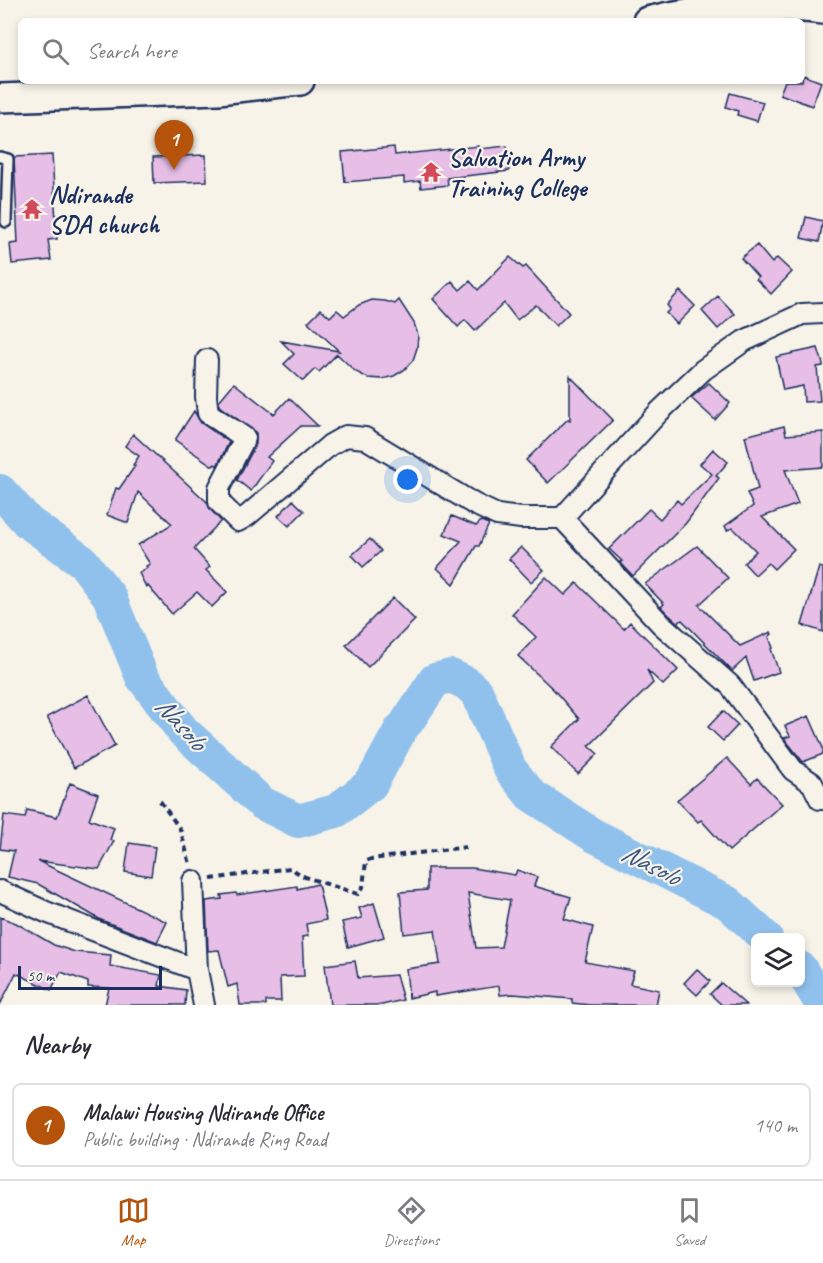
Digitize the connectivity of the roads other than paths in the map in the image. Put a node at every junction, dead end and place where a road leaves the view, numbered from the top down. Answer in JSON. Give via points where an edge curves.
{"nodes":[{"id":1,"x":823,"y":10,"type":"edge"},
{"id":2,"x":667,"y":12,"type":"edge"},
{"id":3,"x":273,"y":84,"type":"edge"},
{"id":4,"x":0,"y":98,"type":"edge"},
{"id":5,"x":0,"y":157,"type":"edge"},
{"id":6,"x":6,"y":222,"type":"dead end"},
{"id":7,"x":823,"y":313,"type":"edge"},
{"id":8,"x":207,"y":360,"type":"dead end"},
{"id":9,"x":562,"y":518,"type":"junction"},
{"id":10,"x":823,"y":800,"type":"edge"},
{"id":11,"x":193,"y":881,"type":"road end"},
{"id":12,"x":0,"y":891,"type":"edge"},
{"id":13,"x":197,"y":970,"type":"junction"},
{"id":14,"x":204,"y":1005,"type":"edge"}],
"edges":[{"from":1,"to":2,"type":"street"},
{"from":3,"to":4,"type":"street","via":[[218,90]]},
{"from":5,"to":6,"type":"lane","via":[[8,159]]},
{"from":7,"to":9,"type":"street","via":[[802,314],[744,341],[703,370]]},
{"from":8,"to":9,"type":"street","via":[[208,414],[244,438],[219,488],[219,502],[238,521],[346,436],[365,438],[497,515]]},
{"from":9,"to":10,"type":"street","via":[[661,624],[730,685],[793,771],[812,783]]},
{"from":11,"to":13,"type":"street"},
{"from":12,"to":13,"type":"street"},
{"from":13,"to":14,"type":"street"}]}
